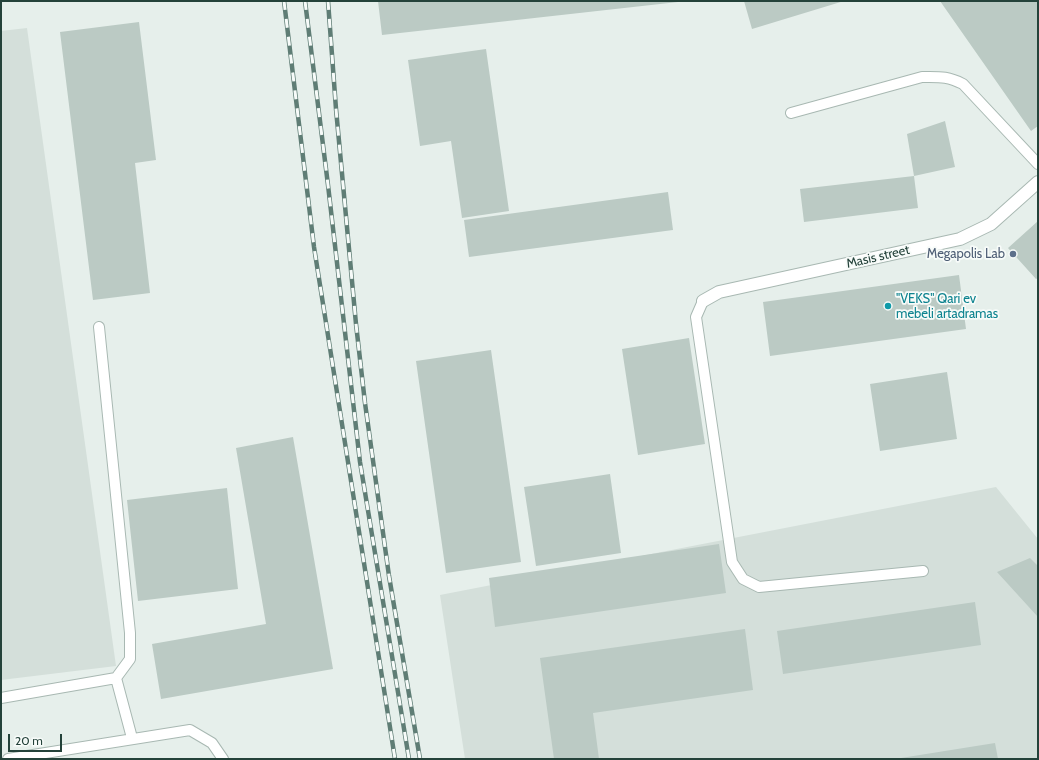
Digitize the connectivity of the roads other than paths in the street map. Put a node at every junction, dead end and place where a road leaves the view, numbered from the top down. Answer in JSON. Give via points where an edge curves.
{"nodes":[{"id":1,"x":791,"y":113,"type":"dead end"},
{"id":2,"x":1038,"y":164,"type":"edge"},
{"id":3,"x":1038,"y":182,"type":"edge"},
{"id":4,"x":703,"y":301,"type":"joint"},
{"id":5,"x":99,"y":327,"type":"dead end"},
{"id":6,"x":923,"y":571,"type":"dead end"},
{"id":7,"x":116,"y":678,"type":"junction"},
{"id":8,"x":1,"y":698,"type":"edge"},
{"id":9,"x":132,"y":738,"type":"junction"},
{"id":10,"x":8,"y":759,"type":"edge"},
{"id":11,"x":223,"y":759,"type":"edge"}],
"edges":[{"from":1,"to":2,"type":"lane","via":[[922,77],[942,77],[963,84]]},
{"from":3,"to":4,"type":"street","name":"Masis street","via":[[991,224],[960,239],[720,292]]},
{"from":4,"to":6,"type":"lane","via":[[696,317],[732,562],[743,579],[759,587]]},
{"from":5,"to":7,"type":"lane","via":[[130,633],[130,659]]},
{"from":7,"to":8,"type":"lane"},
{"from":7,"to":9,"type":"lane"},
{"from":9,"to":10,"type":"lane"},
{"from":9,"to":11,"type":"lane","via":[[190,730],[212,743]]}]}
